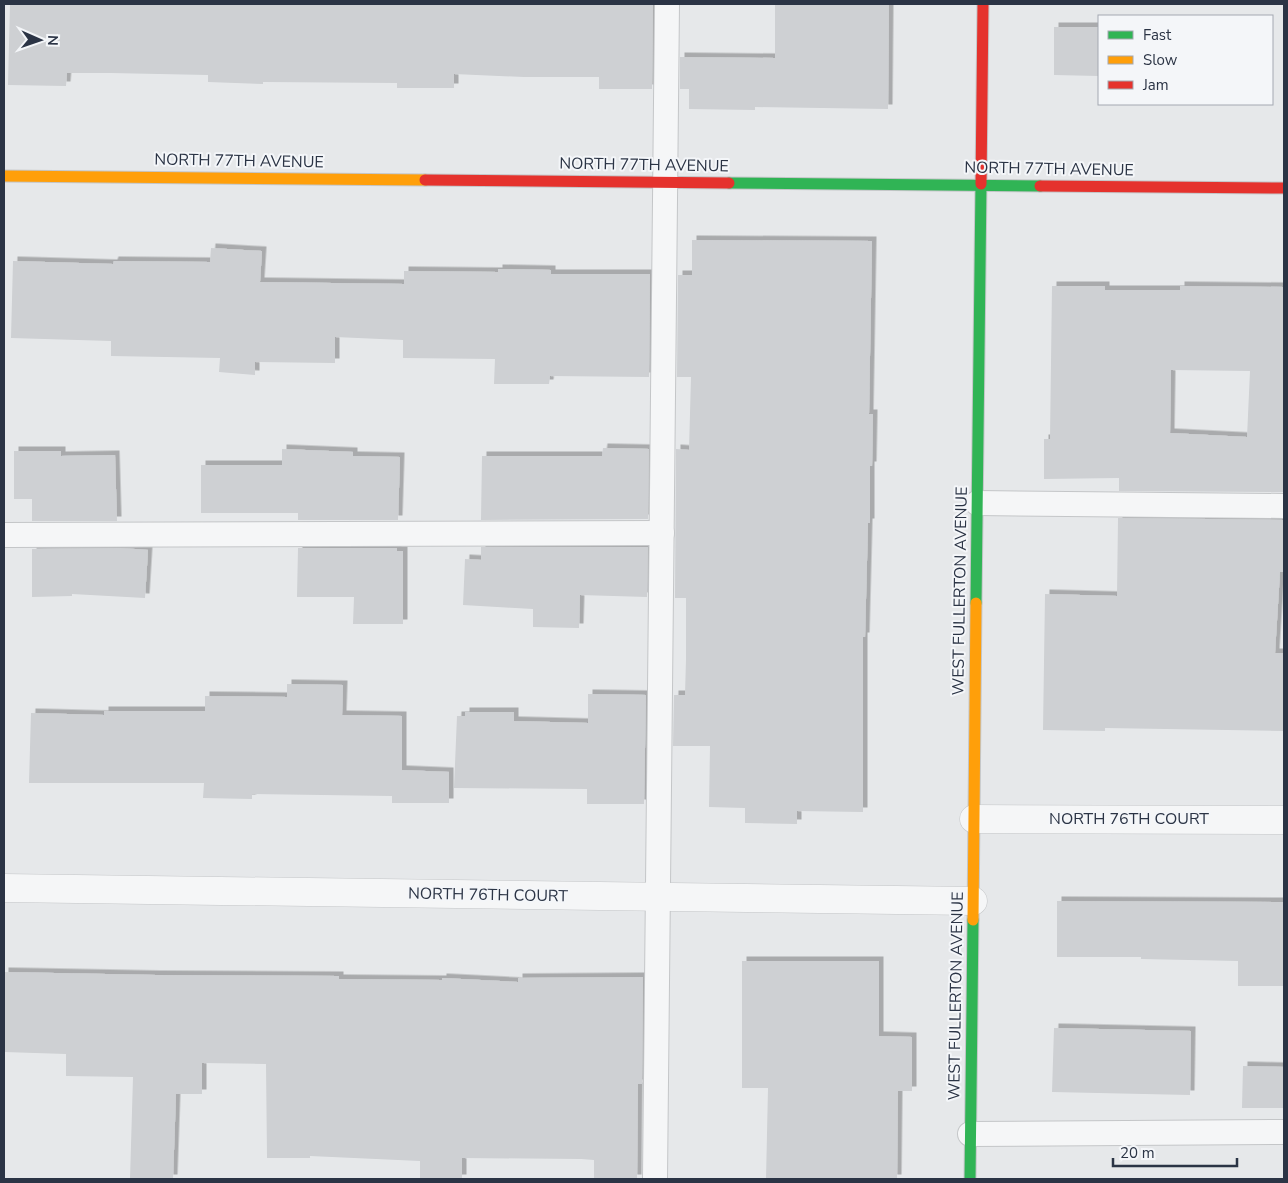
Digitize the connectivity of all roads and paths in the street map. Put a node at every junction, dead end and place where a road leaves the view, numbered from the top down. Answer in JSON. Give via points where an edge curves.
{"nodes":[{"id":1,"x":667,"y":4,"type":"edge"},
{"id":2,"x":983,"y":4,"type":"edge"},
{"id":3,"x":4,"y":176,"type":"edge"},
{"id":4,"x":665,"y":182,"type":"junction"},
{"id":5,"x":981,"y":185,"type":"junction"},
{"id":6,"x":1284,"y":188,"type":"edge"},
{"id":7,"x":977,"y":503,"type":"junction"},
{"id":8,"x":1284,"y":506,"type":"edge"},
{"id":9,"x":662,"y":533,"type":"junction"},
{"id":10,"x":4,"y":535,"type":"edge"},
{"id":11,"x":974,"y":819,"type":"junction"},
{"id":12,"x":1284,"y":820,"type":"edge"},
{"id":13,"x":4,"y":888,"type":"edge"},
{"id":14,"x":658,"y":898,"type":"junction"},
{"id":15,"x":973,"y":902,"type":"junction"},
{"id":16,"x":1284,"y":1132,"type":"edge"},
{"id":17,"x":970,"y":1134,"type":"junction"},
{"id":18,"x":655,"y":1179,"type":"edge"},
{"id":19,"x":970,"y":1179,"type":"edge"}],
"edges":[{"from":1,"to":4,"type":"lane"},
{"from":2,"to":5,"type":"street","name":"WEST FULLERTON AVENUE"},
{"from":3,"to":4,"type":"street","name":"NORTH 77TH AVENUE"},
{"from":4,"to":5,"type":"street","name":"NORTH 77TH AVENUE"},
{"from":4,"to":9,"type":"lane"},
{"from":5,"to":6,"type":"street","name":"NORTH 77TH AVENUE"},
{"from":5,"to":7,"type":"street","name":"WEST FULLERTON AVENUE"},
{"from":7,"to":8,"type":"lane"},
{"from":7,"to":11,"type":"street","name":"WEST FULLERTON AVENUE"},
{"from":9,"to":10,"type":"lane"},
{"from":9,"to":14,"type":"lane"},
{"from":11,"to":12,"type":"street","name":"NORTH 76TH COURT"},
{"from":11,"to":15,"type":"street","name":"WEST FULLERTON AVENUE"},
{"from":13,"to":14,"type":"street","name":"NORTH 76TH COURT"},
{"from":14,"to":15,"type":"street","name":"NORTH 76TH COURT"},
{"from":14,"to":18,"type":"lane"},
{"from":15,"to":17,"type":"street","name":"WEST FULLERTON AVENUE"},
{"from":16,"to":17,"type":"lane"},
{"from":17,"to":19,"type":"street","name":"WEST FULLERTON AVENUE"}]}
